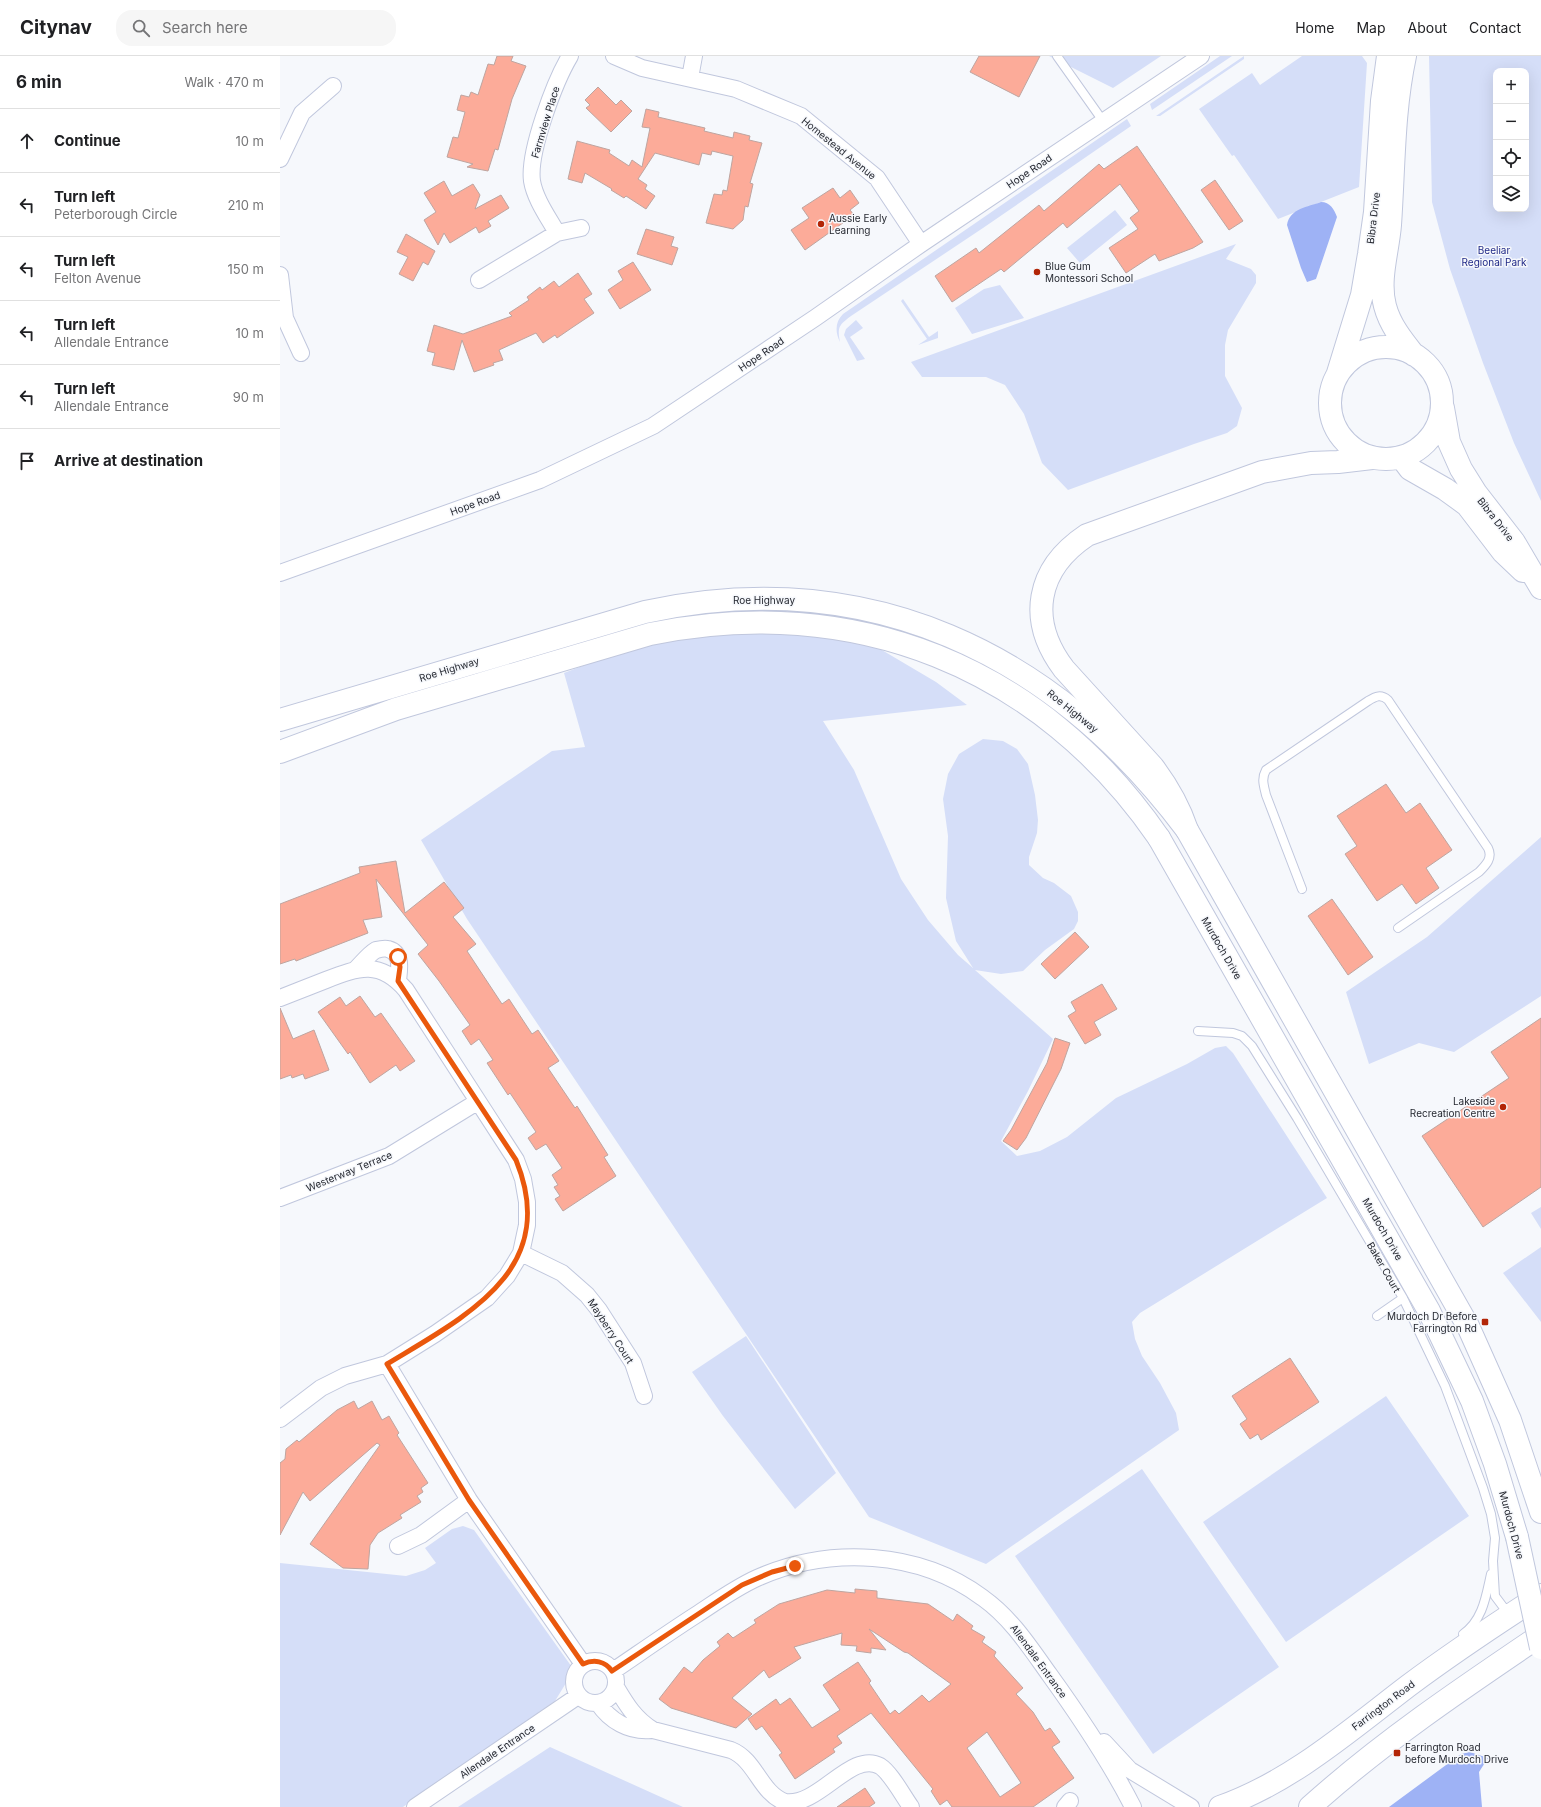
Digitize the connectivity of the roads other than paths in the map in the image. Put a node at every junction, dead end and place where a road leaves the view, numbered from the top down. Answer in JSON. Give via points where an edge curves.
{"nodes":[{"id":1,"x":570,"y":56,"type":"edge"},
{"id":2,"x":614,"y":56,"type":"edge"},
{"id":3,"x":694,"y":56,"type":"edge"},
{"id":4,"x":1057,"y":56,"type":"edge"},
{"id":5,"x":1201,"y":56,"type":"edge"},
{"id":6,"x":1388,"y":56,"type":"edge"},
{"id":7,"x":1405,"y":56,"type":"edge"},
{"id":8,"x":690,"y":78,"type":"junction"},
{"id":9,"x":333,"y":86,"type":"dead end"},
{"id":10,"x":1103,"y":121,"type":"junction"},
{"id":11,"x":280,"y":159,"type":"edge"},
{"id":12,"x":581,"y":228,"type":"dead end"},
{"id":13,"x":557,"y":233,"type":"junction"},
{"id":14,"x":921,"y":244,"type":"junction"},
{"id":15,"x":280,"y":275,"type":"edge"},
{"id":16,"x":479,"y":280,"type":"dead end"},
{"id":17,"x":302,"y":353,"type":"dead end"},
{"id":18,"x":1414,"y":355,"type":"junction"},
{"id":19,"x":1338,"y":376,"type":"junction"},
{"id":20,"x":1442,"y":403,"type":"junction"},
{"id":21,"x":1372,"y":458,"type":"junction"},
{"id":22,"x":1401,"y":458,"type":"junction"},
{"id":23,"x":280,"y":572,"type":"edge"},
{"id":24,"x":1541,"y":589,"type":"edge"},
{"id":25,"x":396,"y":709,"type":"junction"},
{"id":26,"x":285,"y":718,"type":"edge"},
{"id":27,"x":280,"y":740,"type":"edge"},
{"id":28,"x":280,"y":752,"type":"edge"},
{"id":29,"x":1187,"y":830,"type":"junction"},
{"id":30,"x":1302,"y":889,"type":"dead end"},
{"id":31,"x":1398,"y":928,"type":"dead end"},
{"id":32,"x":356,"y":969,"type":"junction"},
{"id":33,"x":398,"y":981,"type":"junction"},
{"id":34,"x":280,"y":998,"type":"edge"},
{"id":35,"x":1198,"y":1031,"type":"dead end"},
{"id":36,"x":477,"y":1102,"type":"junction"},
{"id":37,"x":280,"y":1198,"type":"edge"},
{"id":38,"x":521,"y":1253,"type":"junction"},
{"id":39,"x":1403,"y":1298,"type":"junction"},
{"id":40,"x":1377,"y":1316,"type":"dead end"},
{"id":41,"x":387,"y":1364,"type":"junction"},
{"id":42,"x":644,"y":1396,"type":"dead end"},
{"id":43,"x":280,"y":1419,"type":"edge"},
{"id":44,"x":469,"y":1500,"type":"junction"},
{"id":45,"x":1541,"y":1512,"type":"edge"},
{"id":46,"x":398,"y":1546,"type":"dead end"},
{"id":47,"x":1493,"y":1561,"type":"junction"},
{"id":48,"x":1532,"y":1600,"type":"edge"},
{"id":49,"x":1541,"y":1635,"type":"edge"},
{"id":50,"x":1457,"y":1639,"type":"dead end"},
{"id":51,"x":1541,"y":1648,"type":"edge"},
{"id":52,"x":1435,"y":1655,"type":"dead end"},
{"id":53,"x":583,"y":1664,"type":"junction"},
{"id":54,"x":612,"y":1671,"type":"junction"},
{"id":55,"x":616,"y":1686,"type":"junction"},
{"id":56,"x":578,"y":1696,"type":"junction"},
{"id":57,"x":598,"y":1703,"type":"junction"},
{"id":58,"x":1076,"y":1712,"type":"junction"},
{"id":59,"x":1352,"y":1729,"type":"junction"},
{"id":60,"x":653,"y":1730,"type":"junction"},
{"id":61,"x":415,"y":1807,"type":"edge"},
{"id":62,"x":911,"y":1807,"type":"edge"},
{"id":63,"x":1133,"y":1807,"type":"edge"},
{"id":64,"x":1191,"y":1807,"type":"edge"},
{"id":65,"x":1220,"y":1807,"type":"edge"},
{"id":66,"x":1310,"y":1807,"type":"edge"}],
"edges":[{"from":1,"to":13,"type":"street","name":"Farmview Place","via":[[551,97],[532,167],[532,182],[537,196]]},
{"from":2,"to":8,"type":"street","name":"Homestead Avenue","via":[[642,68]]},
{"from":3,"to":8,"type":"street"},
{"from":4,"to":10,"type":"lane"},
{"from":5,"to":10,"type":"street","name":"Hope Road"},
{"from":6,"to":19,"type":"main road","name":"Bibra Drive","via":[[1369,254],[1362,295]]},
{"from":7,"to":18,"type":"main road","name":"Bibra Drive","via":[[1395,127],[1383,291],[1391,322]]},
{"from":8,"to":14,"type":"street","name":"Homestead Avenue","via":[[736,89],[801,116],[877,178]]},
{"from":9,"to":11,"type":"street","via":[[302,113]]},
{"from":10,"to":14,"type":"street","name":"Hope Road"},
{"from":12,"to":13,"type":"street"},
{"from":13,"to":16,"type":"street"},
{"from":14,"to":23,"type":"street","name":"Hope Road","via":[[653,426],[540,480]]},
{"from":15,"to":17,"type":"street","via":[[285,318]]},
{"from":18,"to":19,"type":"main road","via":[[1394,348],[1372,350],[1358,355]]},
{"from":18,"to":20,"type":"main road","via":[[1435,375]]},
{"from":19,"to":21,"type":"main road","via":[[1332,389],[1332,418],[1338,432],[1347,443],[1358,452]]},
{"from":20,"to":22,"type":"main road","via":[[1435,431],[1426,443]]},
{"from":20,"to":24,"type":"main road","name":"Bibra Drive","via":[[1449,442],[1461,469],[1514,542]]},
{"from":21,"to":22,"type":"main road"},
{"from":21,"to":29,"type":"main road","via":[[1311,463],[1262,472],[1087,535],[1060,557],[1051,572],[1044,588],[1041,605],[1046,639],[1053,655],[1161,778],[1181,812]]},
{"from":22,"to":24,"type":"main road","name":"Bibra Drive","via":[[1410,469],[1445,489],[1466,506],[1503,552]]},
{"from":25,"to":27,"type":"main road"},
{"from":25,"to":28,"type":"main road"},
{"from":25,"to":51,"type":"main road","name":"Murdoch Drive","bridge":true,"via":[[629,640],[671,630],[757,622],[843,629],[906,645],[947,660],[985,679],[1058,726],[1090,754],[1120,786],[1159,838],[1429,1311],[1459,1371],[1495,1464],[1518,1537]]},
{"from":26,"to":29,"type":"main road","name":"Roe Highway","via":[[659,609],[689,603],[742,599],[825,603],[870,611],[913,623],[956,638],[1016,669],[1072,708],[1106,738],[1153,786]]},
{"from":29,"to":45,"type":"main road","via":[[1468,1326],[1510,1420]]},
{"from":30,"to":31,"type":"lane","via":[[1266,795],[1263,775],[1266,770],[1368,701],[1380,696],[1388,700],[1491,855],[1480,872]]},
{"from":32,"to":33,"type":"street","via":[[377,969]]},
{"from":32,"to":33,"type":"street","via":[[378,950],[388,949],[398,957]]},
{"from":32,"to":34,"type":"street"},
{"from":33,"to":36,"type":"street"},
{"from":35,"to":39,"type":"lane","name":"Baker Court","via":[[1233,1033],[1242,1036],[1252,1046]]},
{"from":36,"to":37,"type":"street","name":"Westerway Terrace","via":[[389,1156]]},
{"from":36,"to":38,"type":"street","via":[[516,1160],[523,1179],[527,1202],[527,1226]]},
{"from":38,"to":41,"type":"street","via":[[507,1276],[487,1298]]},
{"from":38,"to":42,"type":"street","name":"Mayberry Court","via":[[562,1274],[587,1295],[633,1363]]},
{"from":39,"to":40,"type":"lane"},
{"from":39,"to":47,"type":"lane","name":"Baker Court","via":[[1445,1386],[1477,1469],[1491,1514],[1495,1538]]},
{"from":41,"to":43,"type":"street","via":[[331,1382]]},
{"from":41,"to":44,"type":"street"},
{"from":44,"to":46,"type":"street","via":[[421,1535]]},
{"from":44,"to":53,"type":"street"},
{"from":47,"to":48,"type":"lane","via":[[1495,1596],[1504,1608]]},
{"from":47,"to":50,"type":"lane","via":[[1479,1616],[1469,1630]]},
{"from":48,"to":59,"type":"main road","name":"Farrington Road","via":[[1417,1679]]},
{"from":49,"to":66,"type":"main road","via":[[1435,1707]]},
{"from":52,"to":59,"type":"lane"},
{"from":53,"to":54,"type":"street","via":[[600,1661]]},
{"from":53,"to":56,"type":"street","via":[[577,1670],[573,1681]]},
{"from":54,"to":55,"type":"street","via":[[616,1678]]},
{"from":54,"to":58,"type":"street","name":"Allendale Entrance","via":[[728,1594],[757,1578],[812,1562],[853,1557],[896,1560],[938,1573],[984,1598],[1017,1630]]},
{"from":55,"to":57,"type":"street","via":[[610,1697]]},
{"from":55,"to":60,"type":"street","via":[[630,1711]]},
{"from":56,"to":57,"type":"street","via":[[588,1703]]},
{"from":56,"to":61,"type":"street","name":"Allendale Entrance"},
{"from":57,"to":60,"type":"street","via":[[605,1713],[619,1723],[635,1729]]},
{"from":58,"to":63,"type":"street","name":"Allendale Entrance","via":[[1116,1774]]},
{"from":58,"to":64,"type":"street","name":"Allendale Entrance","via":[[1130,1770]]},
{"from":59,"to":65,"type":"main road","name":"Farrington Road","via":[[1256,1793]]},
{"from":60,"to":62,"type":"street","via":[[740,1754],[770,1790],[785,1802],[807,1801],[858,1766],[871,1764],[885,1771]]}]}
